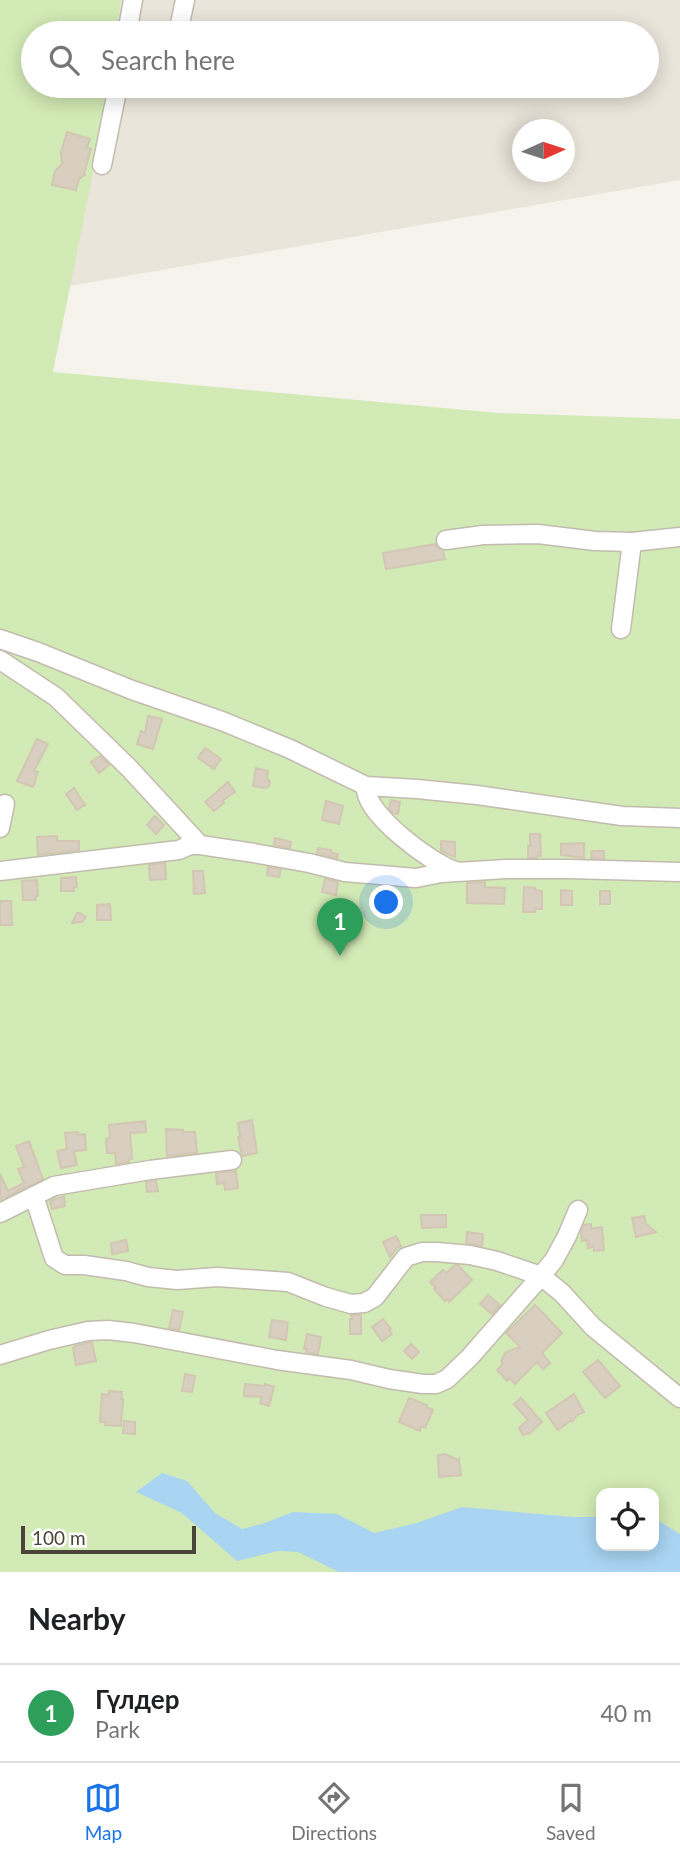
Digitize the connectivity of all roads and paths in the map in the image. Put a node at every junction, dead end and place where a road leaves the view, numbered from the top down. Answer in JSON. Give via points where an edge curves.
{"nodes":[{"id":1,"x":132,"y":0,"type":"edge"},
{"id":2,"x":186,"y":0,"type":"edge"},
{"id":3,"x":129,"y":21,"type":"edge"},
{"id":4,"x":181,"y":21,"type":"edge"},
{"id":5,"x":116,"y":98,"type":"edge"},
{"id":6,"x":102,"y":165,"type":"dead end"},
{"id":7,"x":680,"y":537,"type":"edge"},
{"id":8,"x":446,"y":540,"type":"dead end"},
{"id":9,"x":632,"y":542,"type":"junction"},
{"id":10,"x":621,"y":629,"type":"dead end"},
{"id":11,"x":0,"y":639,"type":"edge"},
{"id":12,"x":0,"y":660,"type":"edge"},
{"id":13,"x":366,"y":786,"type":"junction"},
{"id":14,"x":5,"y":804,"type":"dead end"},
{"id":15,"x":680,"y":818,"type":"edge"},
{"id":16,"x":0,"y":828,"type":"edge"},
{"id":17,"x":200,"y":845,"type":"junction"},
{"id":18,"x":0,"y":871,"type":"edge"},
{"id":19,"x":457,"y":872,"type":"junction"},
{"id":20,"x":680,"y":872,"type":"edge"},
{"id":21,"x":232,"y":1160,"type":"dead end"},
{"id":22,"x":34,"y":1196,"type":"junction"},
{"id":23,"x":578,"y":1210,"type":"dead end"},
{"id":24,"x":0,"y":1213,"type":"edge"},
{"id":25,"x":541,"y":1276,"type":"junction"},
{"id":26,"x":0,"y":1355,"type":"edge"},
{"id":27,"x":680,"y":1398,"type":"edge"}],
"edges":[{"from":1,"to":3,"type":"street"},
{"from":2,"to":4,"type":"street"},
{"from":5,"to":6,"type":"street"},
{"from":7,"to":9,"type":"street"},
{"from":8,"to":9,"type":"street","via":[[538,534]]},
{"from":9,"to":10,"type":"street"},
{"from":11,"to":13,"type":"street","via":[[233,725]]},
{"from":12,"to":17,"type":"street","via":[[56,697]]},
{"from":13,"to":15,"type":"street","via":[[477,795],[622,816]]},
{"from":13,"to":19,"type":"street","via":[[375,808],[392,829],[446,869]]},
{"from":14,"to":16,"type":"street"},
{"from":17,"to":18,"type":"street"},
{"from":17,"to":19,"type":"street","via":[[345,872],[416,878]]},
{"from":19,"to":20,"type":"street"},
{"from":21,"to":22,"type":"street","via":[[64,1184]]},
{"from":22,"to":24,"type":"street"},
{"from":22,"to":25,"type":"street","via":[[54,1258],[65,1265],[177,1280],[218,1277],[288,1282],[351,1304],[375,1297],[406,1257],[422,1252],[470,1255]]},
{"from":23,"to":25,"type":"street"},
{"from":25,"to":26,"type":"street","via":[[469,1358],[436,1384],[108,1330],[49,1340]]},
{"from":25,"to":27,"type":"street","via":[[593,1327]]}]}
